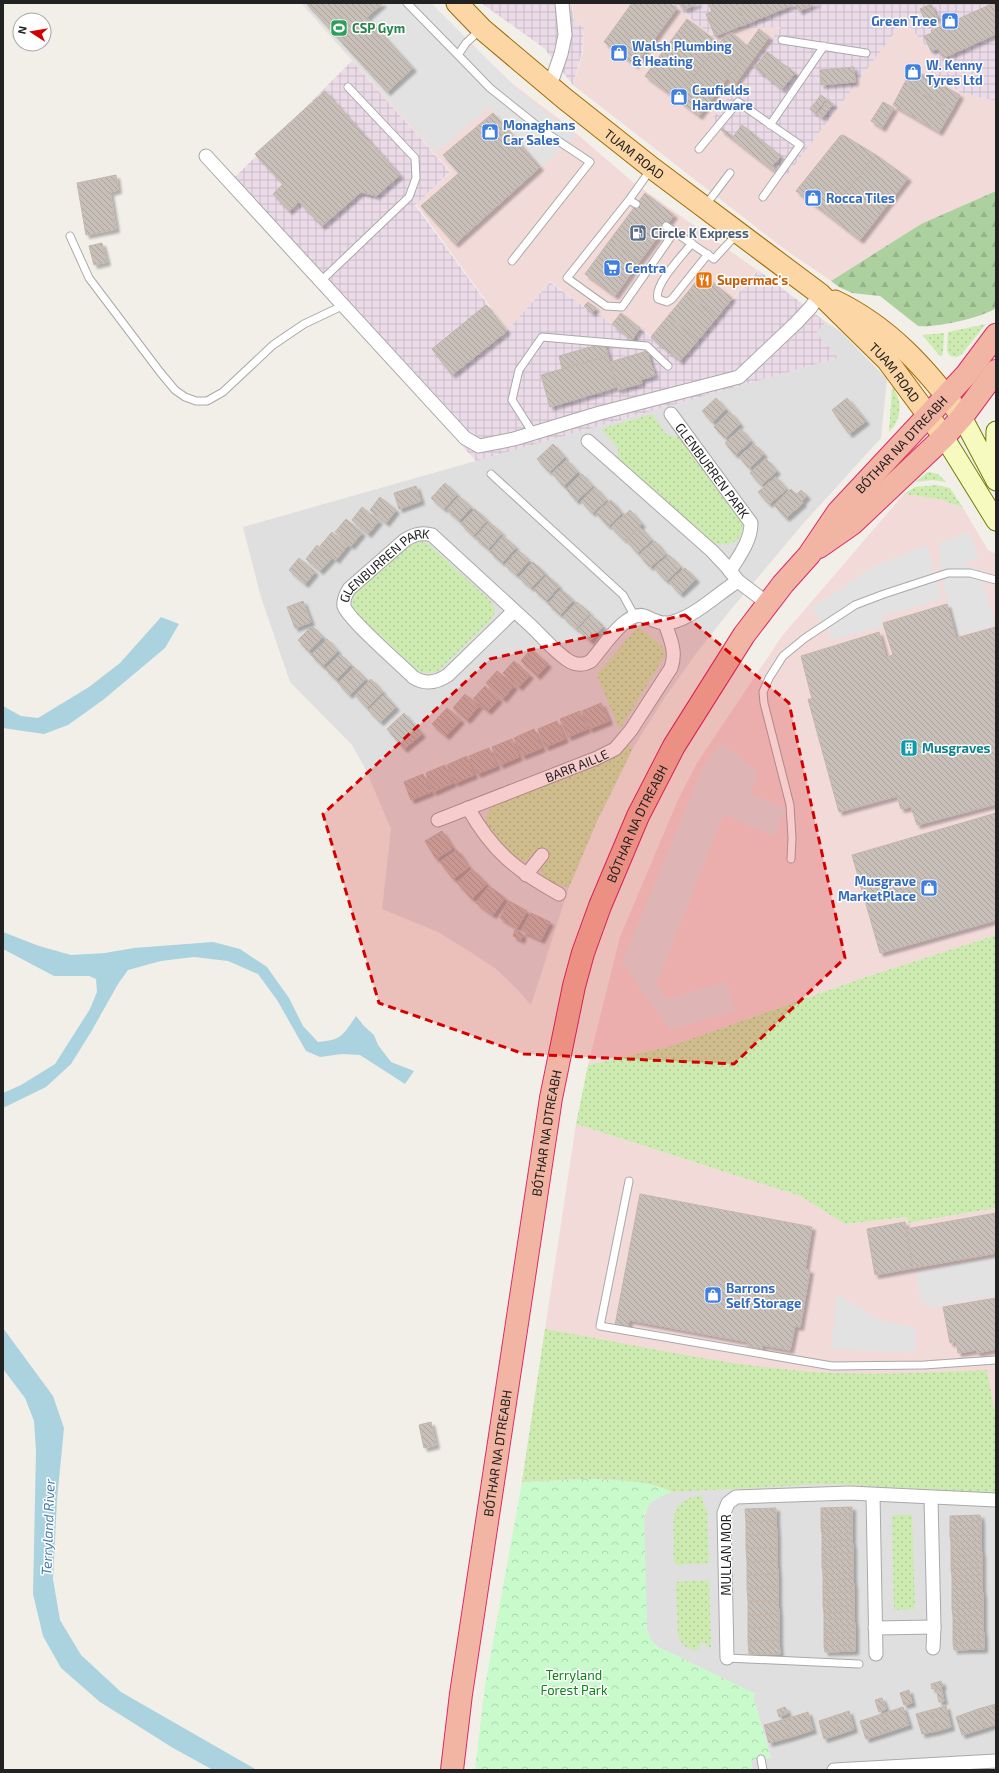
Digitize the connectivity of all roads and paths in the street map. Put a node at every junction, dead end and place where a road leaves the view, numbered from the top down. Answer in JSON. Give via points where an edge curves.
{"nodes":[{"id":1,"x":407,"y":3,"type":"edge"},
{"id":2,"x":457,"y":3,"type":"edge"},
{"id":3,"x":562,"y":3,"type":"edge"},
{"id":4,"x":482,"y":29,"type":"junction"},
{"id":5,"x":782,"y":40,"type":"dead end"},
{"id":6,"x":824,"y":46,"type":"junction"},
{"id":7,"x":866,"y":53,"type":"dead end"},
{"id":8,"x":458,"y":55,"type":"junction"},
{"id":9,"x":550,"y":86,"type":"junction"},
{"id":10,"x":348,"y":87,"type":"dead end"},
{"id":11,"x":770,"y":125,"type":"junction"},
{"id":12,"x":699,"y":149,"type":"dead end"},
{"id":13,"x":206,"y":156,"type":"dead end"},
{"id":14,"x":652,"y":168,"type":"junction"},
{"id":15,"x":730,"y":173,"type":"dead end"},
{"id":16,"x":763,"y":197,"type":"dead end"},
{"id":17,"x":629,"y":200,"type":"junction"},
{"id":18,"x":636,"y":204,"type":"dead end"},
{"id":19,"x":704,"y":208,"type":"junction"},
{"id":20,"x":666,"y":226,"type":"dead end"},
{"id":21,"x":675,"y":231,"type":"junction"},
{"id":22,"x":738,"y":233,"type":"junction"},
{"id":23,"x":70,"y":236,"type":"dead end"},
{"id":24,"x":692,"y":243,"type":"junction"},
{"id":25,"x":708,"y":254,"type":"junction"},
{"id":26,"x":512,"y":261,"type":"dead end"},
{"id":27,"x":321,"y":281,"type":"junction"},
{"id":28,"x":820,"y":294,"type":"junction"},
{"id":29,"x":342,"y":306,"type":"junction"},
{"id":30,"x":996,"y":335,"type":"edge"},
{"id":31,"x":668,"y":366,"type":"dead end"},
{"id":32,"x":996,"y":372,"type":"edge"},
{"id":33,"x":947,"y":396,"type":"junction"},
{"id":34,"x":671,"y":414,"type":"dead end"},
{"id":35,"x":928,"y":416,"type":"junction"},
{"id":36,"x":962,"y":417,"type":"junction"},
{"id":37,"x":996,"y":431,"type":"edge"},
{"id":38,"x":533,"y":433,"type":"junction"},
{"id":39,"x":944,"y":437,"type":"junction"},
{"id":40,"x":588,"y":441,"type":"dead end"},
{"id":41,"x":491,"y":474,"type":"dead end"},
{"id":42,"x":996,"y":480,"type":"edge"},
{"id":43,"x":996,"y":521,"type":"edge"},
{"id":44,"x":809,"y":555,"type":"junction"},
{"id":45,"x":730,"y":571,"type":"junction"},
{"id":46,"x":996,"y":580,"type":"edge"},
{"id":47,"x":738,"y":582,"type":"junction"},
{"id":48,"x":768,"y":603,"type":"junction"},
{"id":49,"x":514,"y":611,"type":"junction"},
{"id":50,"x":634,"y":615,"type":"junction"},
{"id":51,"x":665,"y":623,"type":"junction"},
{"id":52,"x":468,"y":808,"type":"junction"},
{"id":53,"x":438,"y":820,"type":"dead end"},
{"id":54,"x":542,"y":855,"type":"dead end"},
{"id":55,"x":791,"y":860,"type":"dead end"},
{"id":56,"x":526,"y":875,"type":"junction"},
{"id":57,"x":559,"y":894,"type":"dead end"},
{"id":58,"x":629,"y":1181,"type":"dead end"},
{"id":59,"x":996,"y":1360,"type":"edge"},
{"id":60,"x":873,"y":1495,"type":"junction"},
{"id":61,"x":932,"y":1498,"type":"junction"},
{"id":62,"x":996,"y":1500,"type":"edge"},
{"id":63,"x":934,"y":1627,"type":"junction"},
{"id":64,"x":875,"y":1628,"type":"junction"},
{"id":65,"x":933,"y":1648,"type":"dead end"},
{"id":66,"x":876,"y":1654,"type":"dead end"},
{"id":67,"x":727,"y":1658,"type":"joint"},
{"id":68,"x":859,"y":1664,"type":"dead end"},
{"id":69,"x":760,"y":1758,"type":"dead end"},
{"id":70,"x":996,"y":1761,"type":"edge"},
{"id":71,"x":452,"y":1770,"type":"edge"},
{"id":72,"x":763,"y":1770,"type":"edge"},
{"id":73,"x":834,"y":1770,"type":"edge"}],
"edges":[{"from":1,"to":8,"type":"lane"},
{"from":2,"to":4,"type":"main road","name":"TUAM ROAD"},
{"from":3,"to":9,"type":"street","via":[[565,35]]},
{"from":4,"to":8,"type":"lane","via":[[466,43]]},
{"from":4,"to":9,"type":"main road","name":"TUAM ROAD"},
{"from":5,"to":6,"type":"lane"},
{"from":6,"to":7,"type":"lane"},
{"from":6,"to":11,"type":"lane"},
{"from":8,"to":26,"type":"lane","via":[[508,103],[590,162]]},
{"from":9,"to":14,"type":"main road","name":"TUAM ROAD"},
{"from":10,"to":27,"type":"lane","via":[[415,158],[416,178],[409,197]]},
{"from":11,"to":12,"type":"lane","via":[[738,102]]},
{"from":11,"to":16,"type":"lane","via":[[800,145]]},
{"from":13,"to":27,"type":"street"},
{"from":14,"to":17,"type":"lane"},
{"from":14,"to":19,"type":"main road","name":"TUAM ROAD"},
{"from":15,"to":19,"type":"lane"},
{"from":17,"to":18,"type":"lane"},
{"from":17,"to":21,"type":"lane","via":[[568,278],[606,306],[622,307]]},
{"from":19,"to":22,"type":"main road","name":"TUAM ROAD"},
{"from":20,"to":21,"type":"lane"},
{"from":21,"to":24,"type":"lane"},
{"from":22,"to":25,"type":"lane","via":[[714,259]]},
{"from":22,"to":28,"type":"main road","name":"TUAM ROAD"},
{"from":23,"to":29,"type":"lane","via":[[89,278],[160,372],[175,390],[196,401],[207,401],[223,392],[273,345],[304,324]]},
{"from":24,"to":25,"type":"lane"},
{"from":24,"to":25,"type":"lane","via":[[660,283],[658,299],[667,302],[672,300]]},
{"from":27,"to":29,"type":"street"},
{"from":28,"to":33,"type":"main road","name":"TUAM ROAD","via":[[855,310],[890,335]]},
{"from":28,"to":35,"type":"main road","name":"TUAM ROAD","via":[[887,360]]},
{"from":28,"to":38,"type":"street","via":[[796,323],[739,377],[600,412]]},
{"from":29,"to":38,"type":"street","via":[[465,438],[478,446]]},
{"from":30,"to":33,"type":"highway","name":"BÓTHAR NA DTREABH"},
{"from":31,"to":38,"type":"lane","via":[[647,346],[542,337],[519,370],[512,400]]},
{"from":32,"to":36,"type":"highway","name":"BÓTHAR NA DTREABH"},
{"from":33,"to":35,"type":"highway","name":"BÓTHAR NA DTREABH"},
{"from":33,"to":36,"type":"main road","name":"TUAM ROAD"},
{"from":34,"to":45,"type":"street","name":"GLENBURREN PARK","via":[[751,523],[746,543]]},
{"from":35,"to":39,"type":"main road","name":"TUAM ROAD"},
{"from":35,"to":44,"type":"highway","name":"BÓTHAR NA DTREABH","via":[[838,512]]},
{"from":36,"to":39,"type":"highway","name":"BÓTHAR NA DTREABH"},
{"from":36,"to":42,"type":"main road","name":"TUAM ROAD"},
{"from":37,"to":42,"type":"main road"},
{"from":39,"to":43,"type":"main road","name":"TUAM ROAD"},
{"from":39,"to":44,"type":"highway","name":"BÓTHAR NA DTREABH","via":[[852,524]]},
{"from":40,"to":45,"type":"street","via":[[712,551]]},
{"from":41,"to":50,"type":"lane","via":[[623,595]]},
{"from":44,"to":48,"type":"highway","name":"BÓTHAR NA DTREABH"},
{"from":45,"to":47,"type":"street"},
{"from":46,"to":55,"type":"lane","via":[[970,573],[948,573],[884,594],[855,605],[783,656],[763,692],[790,805]]},
{"from":47,"to":48,"type":"street"},
{"from":47,"to":51,"type":"street","via":[[694,611],[674,622]]},
{"from":48,"to":71,"type":"highway","name":"BÓTHAR NA DTREABH","via":[[674,746],[638,816],[600,906],[574,986],[546,1124],[460,1694]]},
{"from":49,"to":49,"type":"street","name":"GLENBURREN PARK","via":[[432,535],[425,533],[405,540],[349,589],[344,599],[344,607],[352,619],[420,682],[439,681],[448,675]]},
{"from":49,"to":50,"type":"street","name":"GLENBURREN PARK","via":[[565,659],[581,665],[591,662],[627,619]]},
{"from":50,"to":51,"type":"street"},
{"from":51,"to":52,"type":"street","name":"BARR AILLE","via":[[674,646],[671,668],[631,730],[615,749]]},
{"from":52,"to":53,"type":"street","name":"BARR AILLE"},
{"from":52,"to":56,"type":"street","via":[[480,830],[491,843]]},
{"from":54,"to":56,"type":"street"},
{"from":56,"to":57,"type":"street"},
{"from":58,"to":59,"type":"lane","via":[[600,1326],[832,1366],[924,1365]]},
{"from":60,"to":61,"type":"street","name":"MULLAN MOR"},
{"from":60,"to":64,"type":"street"},
{"from":60,"to":67,"type":"street","name":"MULLAN MOR","via":[[850,1493],[742,1496],[736,1497],[728,1504],[724,1513]]},
{"from":61,"to":62,"type":"street","name":"MULLAN MOR"},
{"from":61,"to":63,"type":"street"},
{"from":63,"to":64,"type":"street"},
{"from":63,"to":65,"type":"street"},
{"from":64,"to":66,"type":"street"},
{"from":67,"to":68,"type":"lane"},
{"from":69,"to":72,"type":"lane"},
{"from":70,"to":73,"type":"street"}]}
